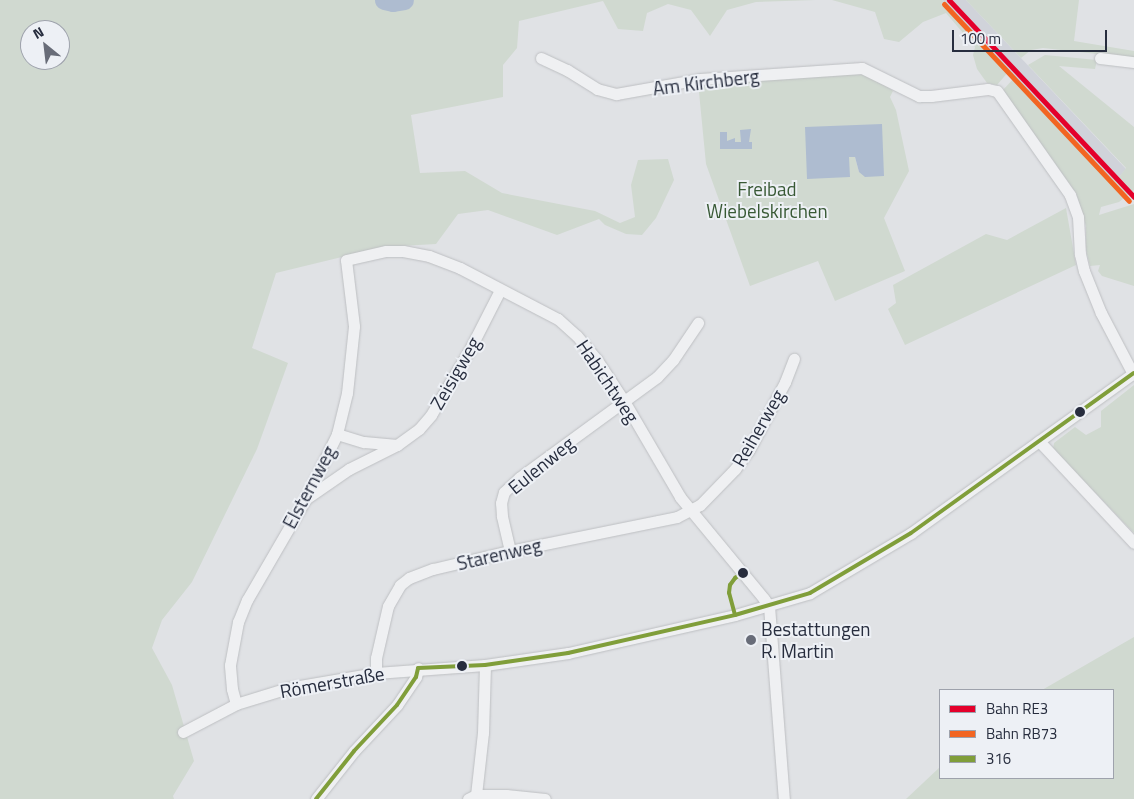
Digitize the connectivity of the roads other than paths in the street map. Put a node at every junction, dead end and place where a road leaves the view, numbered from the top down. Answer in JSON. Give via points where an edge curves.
{"nodes":[{"id":1,"x":541,"y":58,"type":"dead end"},
{"id":2,"x":1100,"y":58,"type":"dead end"},
{"id":3,"x":1134,"y":62,"type":"edge"},
{"id":4,"x":346,"y":260,"type":"joint"},
{"id":5,"x":500,"y":290,"type":"junction"},
{"id":6,"x":698,"y":323,"type":"dead end"},
{"id":7,"x":794,"y":359,"type":"dead end"},
{"id":8,"x":1133,"y":373,"type":"edge"},
{"id":9,"x":624,"y":402,"type":"junction"},
{"id":10,"x":337,"y":434,"type":"junction"},
{"id":11,"x":1039,"y":441,"type":"junction"},
{"id":12,"x":397,"y":445,"type":"junction"},
{"id":13,"x":305,"y":500,"type":"junction"},
{"id":14,"x":691,"y":512,"type":"junction"},
{"id":15,"x":1134,"y":543,"type":"edge"},
{"id":16,"x":510,"y":551,"type":"junction"},
{"id":17,"x":769,"y":606,"type":"junction"},
{"id":18,"x":485,"y":665,"type":"junction"},
{"id":19,"x":418,"y":668,"type":"junction"},
{"id":20,"x":376,"y":673,"type":"junction"},
{"id":21,"x":236,"y":704,"type":"junction"},
{"id":22,"x":183,"y":732,"type":"dead end"},
{"id":23,"x":472,"y":797,"type":"edge"},
{"id":24,"x":316,"y":799,"type":"edge"},
{"id":25,"x":545,"y":799,"type":"edge"},
{"id":26,"x":784,"y":799,"type":"edge"}],
"edges":[{"from":1,"to":8,"type":"street","name":"Am Kirchberg","via":[[597,89],[616,94],[710,78],[862,68],[919,96],[988,89],[997,91],[1070,194],[1078,217],[1084,271],[1114,340]]},
{"from":2,"to":3,"type":"street"},
{"from":4,"to":5,"type":"street","name":"Habichtweg","via":[[378,252],[403,251],[429,256]]},
{"from":4,"to":10,"type":"street","name":"Elsternweg","via":[[354,326],[347,393]]},
{"from":5,"to":9,"type":"street","name":"Habichtweg","via":[[558,319],[578,336],[598,360]]},
{"from":5,"to":12,"type":"street","name":"Zeisigweg","via":[[431,415],[419,429]]},
{"from":6,"to":9,"type":"street","name":"Eulenweg","via":[[673,360]]},
{"from":7,"to":14,"type":"street","name":"Reiherweg","via":[[750,450],[712,494]]},
{"from":8,"to":11,"type":"street","name":"Römerstraße"},
{"from":9,"to":14,"type":"street","name":"Habichtweg"},
{"from":9,"to":16,"type":"street","name":"Eulenweg","via":[[504,492],[502,516]]},
{"from":10,"to":12,"type":"street","via":[[364,442]]},
{"from":10,"to":13,"type":"street","name":"Elsternweg"},
{"from":11,"to":15,"type":"street"},
{"from":11,"to":17,"type":"street","name":"Römerstraße","via":[[855,568],[810,593]]},
{"from":12,"to":13,"type":"street","name":"Zeisigweg","via":[[349,469]]},
{"from":13,"to":21,"type":"street","name":"Elsternweg","via":[[247,600],[238,622],[230,665]]},
{"from":14,"to":16,"type":"street","name":"Starenweg"},
{"from":14,"to":17,"type":"street","name":"Habichtweg"},
{"from":16,"to":20,"type":"street","name":"Starenweg","via":[[432,569],[400,585],[388,606],[376,658]]},
{"from":17,"to":18,"type":"street","name":"Römerstraße","via":[[575,652]]},
{"from":17,"to":26,"type":"street"},
{"from":18,"to":19,"type":"street","name":"Römerstraße"},
{"from":18,"to":23,"type":"street","via":[[483,733]]},
{"from":19,"to":20,"type":"street","name":"Römerstraße"},
{"from":19,"to":24,"type":"street","via":[[416,678],[397,705],[354,751]]},
{"from":20,"to":21,"type":"street","name":"Römerstraße","via":[[288,688]]},
{"from":21,"to":22,"type":"street","name":"Römerstraße"},
{"from":23,"to":25,"type":"street","via":[[506,795]]}]}
